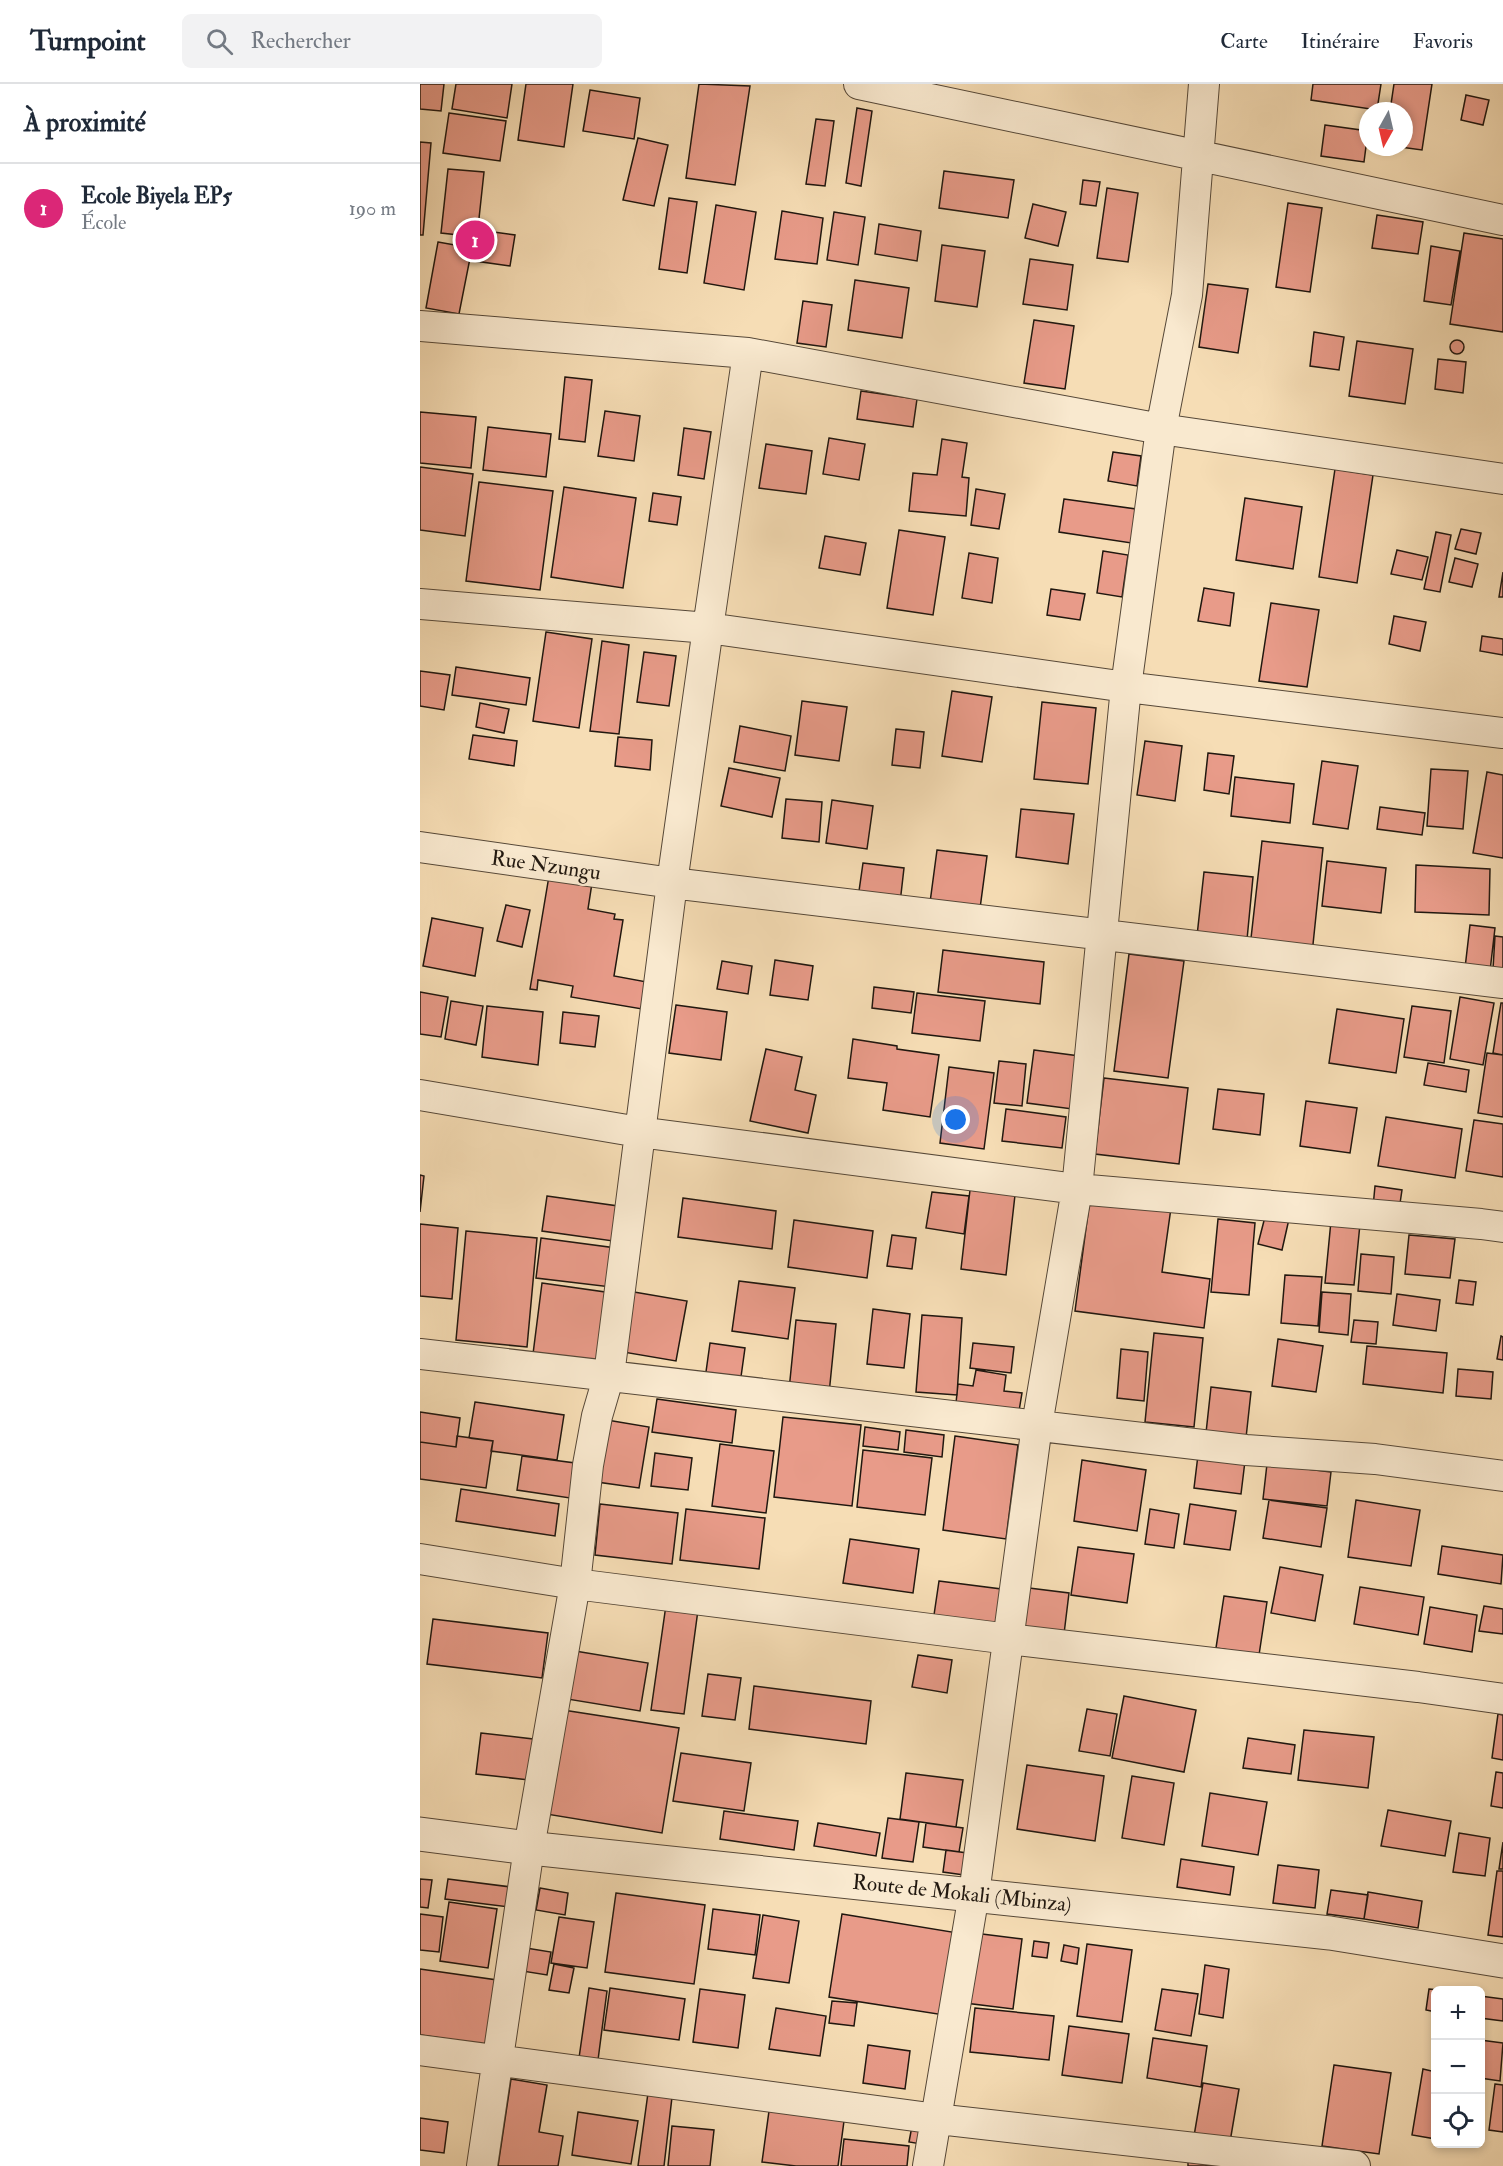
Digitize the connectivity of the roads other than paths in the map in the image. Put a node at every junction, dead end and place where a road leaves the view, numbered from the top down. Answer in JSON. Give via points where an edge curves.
{"nodes":[{"id":1,"x":859,"y":84,"type":"edge"},
{"id":2,"x":1204,"y":84,"type":"edge"},
{"id":3,"x":1199,"y":157,"type":"junction"},
{"id":4,"x":1503,"y":220,"type":"edge"},
{"id":5,"x":420,"y":326,"type":"edge"},
{"id":6,"x":748,"y":353,"type":"junction"},
{"id":7,"x":1161,"y":429,"type":"junction"},
{"id":8,"x":1503,"y":479,"type":"edge"},
{"id":9,"x":420,"y":604,"type":"edge"},
{"id":10,"x":708,"y":628,"type":"junction"},
{"id":11,"x":1126,"y":687,"type":"junction"},
{"id":12,"x":1503,"y":734,"type":"edge"},
{"id":13,"x":420,"y":846,"type":"edge"},
{"id":14,"x":672,"y":883,"type":"junction"},
{"id":15,"x":1102,"y":936,"type":"junction"},
{"id":16,"x":1503,"y":983,"type":"edge"},
{"id":17,"x":420,"y":1095,"type":"edge"},
{"id":18,"x":639,"y":1132,"type":"junction"},
{"id":19,"x":1077,"y":1189,"type":"junction"},
{"id":20,"x":1503,"y":1227,"type":"edge"},
{"id":21,"x":420,"y":1354,"type":"edge"},
{"id":22,"x":609,"y":1375,"type":"junction"},
{"id":23,"x":1037,"y":1425,"type":"junction"},
{"id":24,"x":1503,"y":1476,"type":"edge"},
{"id":25,"x":420,"y":1559,"type":"edge"},
{"id":26,"x":575,"y":1584,"type":"junction"},
{"id":27,"x":1009,"y":1639,"type":"junction"},
{"id":28,"x":1503,"y":1699,"type":"edge"},
{"id":29,"x":420,"y":1834,"type":"edge"},
{"id":30,"x":530,"y":1848,"type":"junction"},
{"id":31,"x":974,"y":1894,"type":"junction"},
{"id":32,"x":1503,"y":1961,"type":"edge"},
{"id":33,"x":420,"y":2050,"type":"edge"},
{"id":34,"x":498,"y":2060,"type":"junction"},
{"id":35,"x":937,"y":2119,"type":"junction"},
{"id":36,"x":482,"y":2166,"type":"edge"},
{"id":37,"x":928,"y":2166,"type":"edge"},
{"id":38,"x":1355,"y":2166,"type":"edge"}],
"edges":[{"from":1,"to":3,"type":"street"},
{"from":2,"to":3,"type":"street"},
{"from":3,"to":4,"type":"street"},
{"from":3,"to":7,"type":"street","via":[[1186,295]]},
{"from":5,"to":6,"type":"street"},
{"from":6,"to":7,"type":"street"},
{"from":6,"to":10,"type":"street"},
{"from":7,"to":8,"type":"street"},
{"from":7,"to":11,"type":"street"},
{"from":9,"to":10,"type":"street"},
{"from":10,"to":11,"type":"street"},
{"from":10,"to":14,"type":"street"},
{"from":11,"to":12,"type":"street"},
{"from":11,"to":15,"type":"street"},
{"from":13,"to":14,"type":"street","name":"Rue Nzungu"},
{"from":14,"to":15,"type":"street","name":"Rue Nzungu"},
{"from":14,"to":18,"type":"street"},
{"from":15,"to":16,"type":"street","name":"Rue Nzungu"},
{"from":15,"to":19,"type":"street"},
{"from":17,"to":18,"type":"street"},
{"from":18,"to":19,"type":"street"},
{"from":18,"to":22,"type":"street"},
{"from":19,"to":20,"type":"street"},
{"from":19,"to":23,"type":"street"},
{"from":21,"to":22,"type":"street"},
{"from":22,"to":23,"type":"street"},
{"from":22,"to":26,"type":"street","via":[[588,1465]]},
{"from":23,"to":24,"type":"street","via":[[1246,1450],[1375,1458]]},
{"from":23,"to":27,"type":"street"},
{"from":25,"to":26,"type":"street"},
{"from":26,"to":27,"type":"street"},
{"from":26,"to":30,"type":"street"},
{"from":27,"to":28,"type":"street"},
{"from":27,"to":31,"type":"street"},
{"from":29,"to":30,"type":"street","name":"Route de Mokali (Mbinza)"},
{"from":30,"to":31,"type":"street","name":"Route de Mokali (Mbinza)"},
{"from":30,"to":34,"type":"street"},
{"from":31,"to":32,"type":"street","name":"Route de Mokali (Mbinza)","via":[[1330,1933]]},
{"from":31,"to":35,"type":"street"},
{"from":33,"to":34,"type":"street"},
{"from":34,"to":35,"type":"street"},
{"from":34,"to":36,"type":"street"},
{"from":35,"to":37,"type":"street"},
{"from":35,"to":38,"type":"street"}]}
